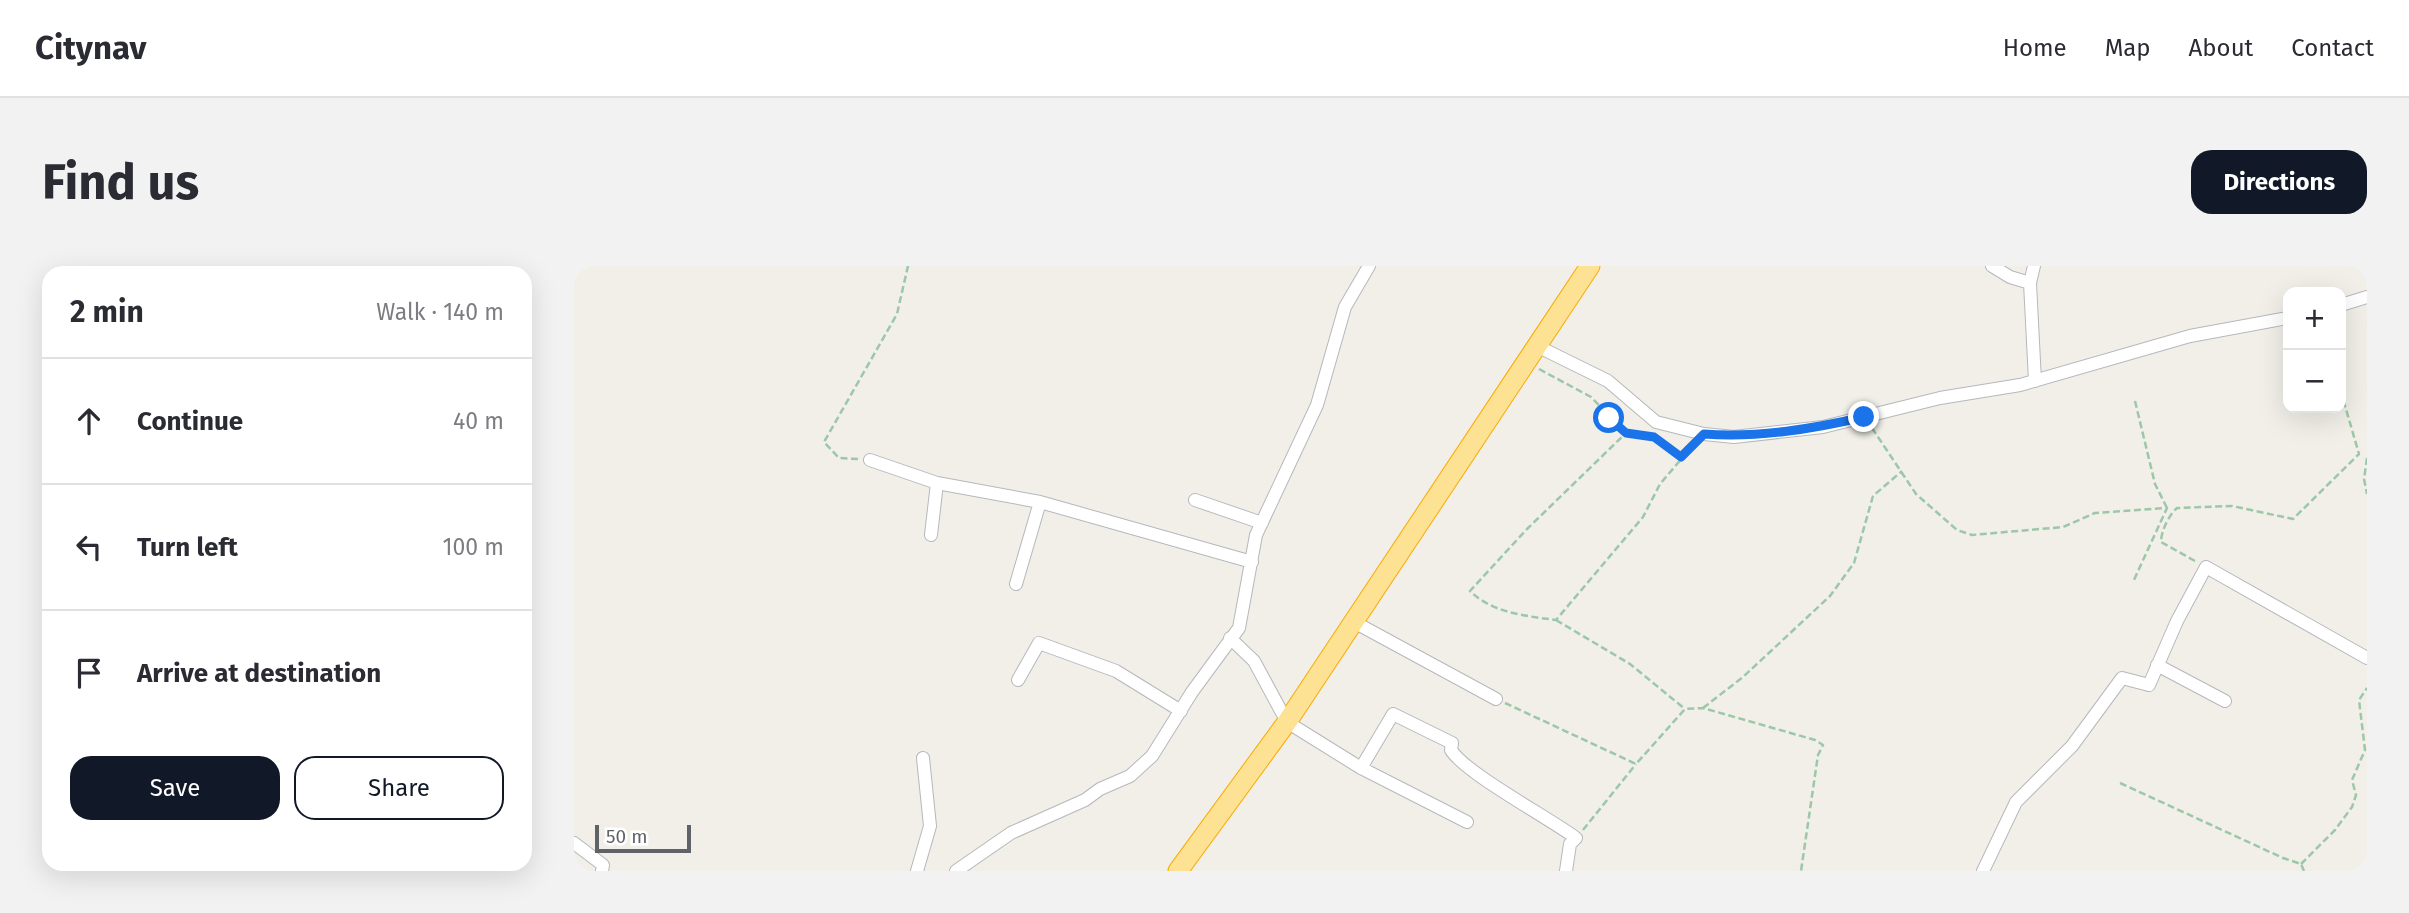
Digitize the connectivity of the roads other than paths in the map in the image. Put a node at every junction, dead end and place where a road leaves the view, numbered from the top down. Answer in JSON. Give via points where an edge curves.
{"nodes":[{"id":1,"x":1369,"y":266,"type":"edge"},
{"id":2,"x":1992,"y":266,"type":"edge"},
{"id":3,"x":2035,"y":266,"type":"edge"},
{"id":4,"x":1586,"y":267,"type":"edge"},
{"id":5,"x":2030,"y":283,"type":"junction"},
{"id":6,"x":2367,"y":297,"type":"edge"},
{"id":7,"x":2346,"y":303,"type":"edge"},
{"id":8,"x":2283,"y":319,"type":"edge"},
{"id":9,"x":1534,"y":355,"type":"junction"},
{"id":10,"x":2035,"y":381,"type":"junction"},
{"id":11,"x":870,"y":460,"type":"road end"},
{"id":12,"x":937,"y":483,"type":"junction"},
{"id":13,"x":1195,"y":500,"type":"dead end"},
{"id":14,"x":1040,"y":502,"type":"junction"},
{"id":15,"x":1262,"y":523,"type":"junction"},
{"id":16,"x":931,"y":535,"type":"dead end"},
{"id":17,"x":1252,"y":562,"type":"junction"},
{"id":18,"x":1016,"y":584,"type":"dead end"},
{"id":19,"x":1354,"y":622,"type":"junction"},
{"id":20,"x":1230,"y":639,"type":"junction"},
{"id":21,"x":2367,"y":658,"type":"edge"},
{"id":22,"x":2157,"y":666,"type":"junction"},
{"id":23,"x":1018,"y":680,"type":"dead end"},
{"id":24,"x":1496,"y":699,"type":"road end"},
{"id":25,"x":2225,"y":701,"type":"dead end"},
{"id":26,"x":1181,"y":711,"type":"junction"},
{"id":27,"x":1287,"y":722,"type":"junction"},
{"id":28,"x":922,"y":758,"type":"dead end"},
{"id":29,"x":1361,"y":768,"type":"junction"},
{"id":30,"x":1467,"y":822,"type":"dead end"},
{"id":31,"x":574,"y":844,"type":"edge"},
{"id":32,"x":1186,"y":869,"type":"edge"},
{"id":33,"x":602,"y":871,"type":"edge"},
{"id":34,"x":917,"y":871,"type":"edge"},
{"id":35,"x":956,"y":871,"type":"edge"},
{"id":36,"x":1566,"y":871,"type":"edge"},
{"id":37,"x":1983,"y":871,"type":"edge"}],
"edges":[{"from":1,"to":15,"type":"street","via":[[1345,307],[1317,405]]},
{"from":2,"to":5,"type":"street","via":[[2010,278]]},
{"from":3,"to":5,"type":"street"},
{"from":4,"to":9,"type":"highway"},
{"from":5,"to":10,"type":"street"},
{"from":6,"to":7,"type":"street"},
{"from":8,"to":10,"type":"street","via":[[2190,336]]},
{"from":9,"to":10,"type":"street","via":[[1608,381],[1656,422],[1734,437],[1864,417]]},
{"from":9,"to":19,"type":"highway"},
{"from":11,"to":12,"type":"street"},
{"from":12,"to":14,"type":"street"},
{"from":12,"to":16,"type":"street"},
{"from":13,"to":15,"type":"street"},
{"from":14,"to":17,"type":"street"},
{"from":14,"to":18,"type":"street"},
{"from":15,"to":17,"type":"street"},
{"from":17,"to":20,"type":"street","via":[[1239,628]]},
{"from":19,"to":24,"type":"street"},
{"from":19,"to":27,"type":"highway"},
{"from":20,"to":26,"type":"street"},
{"from":20,"to":27,"type":"street","via":[[1254,662]]},
{"from":21,"to":22,"type":"street","via":[[2206,567]]},
{"from":22,"to":25,"type":"street"},
{"from":22,"to":37,"type":"street","via":[[2148,685],[2122,678],[2073,747],[2016,802]]},
{"from":23,"to":26,"type":"street","via":[[1039,643],[1116,671]]},
{"from":26,"to":35,"type":"street","via":[[1152,756],[1130,776],[1011,833]]},
{"from":27,"to":29,"type":"street"},
{"from":27,"to":32,"type":"highway"},
{"from":28,"to":34,"type":"street","via":[[930,826]]},
{"from":29,"to":30,"type":"street"},
{"from":29,"to":36,"type":"street","via":[[1393,714],[1452,743],[1455,757],[1576,838],[1570,844]]},
{"from":31,"to":33,"type":"street","via":[[603,864]]}]}
